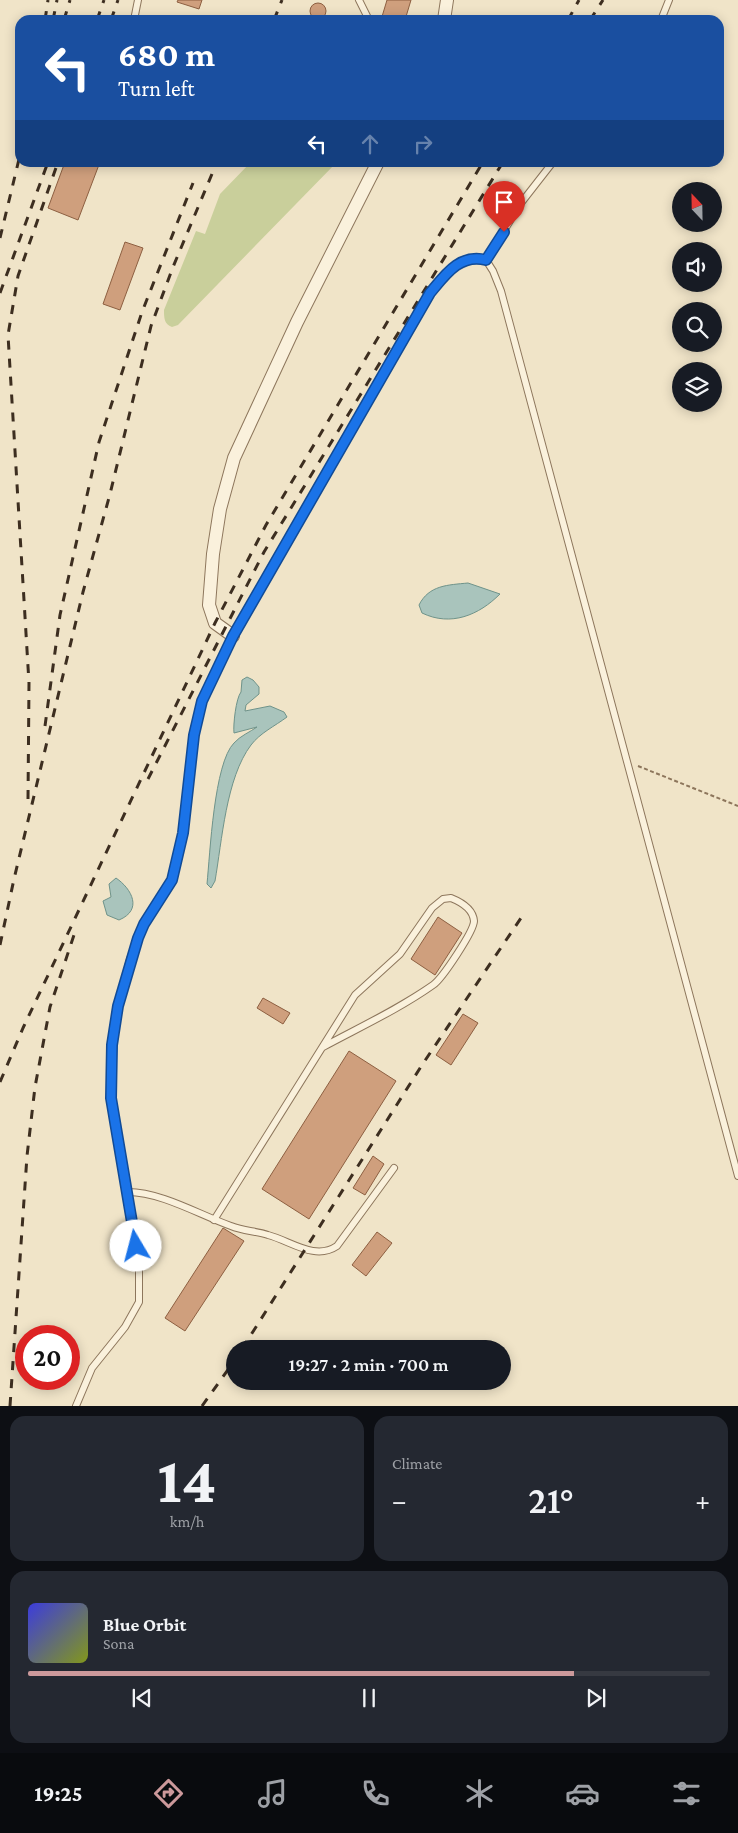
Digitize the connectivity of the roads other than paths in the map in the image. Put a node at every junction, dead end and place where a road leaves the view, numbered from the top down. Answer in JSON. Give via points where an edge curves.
{"nodes":[{"id":1,"x":138,"y":0,"type":"edge"},
{"id":2,"x":359,"y":0,"type":"edge"},
{"id":3,"x":447,"y":0,"type":"edge"},
{"id":4,"x":669,"y":0,"type":"edge"},
{"id":5,"x":135,"y":15,"type":"edge"},
{"id":6,"x":366,"y":15,"type":"edge"},
{"id":7,"x":445,"y":15,"type":"edge"},
{"id":8,"x":663,"y":15,"type":"edge"},
{"id":9,"x":375,"y":167,"type":"edge"},
{"id":10,"x":549,"y":167,"type":"edge"},
{"id":11,"x":486,"y":260,"type":"junction"},
{"id":12,"x":233,"y":636,"type":"junction"},
{"id":13,"x":323,"y":1047,"type":"junction"},
{"id":14,"x":394,"y":1168,"type":"dead end"},
{"id":15,"x":738,"y":1176,"type":"edge"},
{"id":16,"x":128,"y":1192,"type":"junction"},
{"id":17,"x":214,"y":1220,"type":"junction"},
{"id":18,"x":76,"y":1406,"type":"edge"}],
"edges":[{"from":1,"to":5,"type":"lane"},
{"from":2,"to":6,"type":"lane"},
{"from":3,"to":7,"type":"street"},
{"from":4,"to":8,"type":"lane"},
{"from":9,"to":12,"type":"street","via":[[297,322],[234,458],[220,509],[209,605],[215,623]]},
{"from":10,"to":11,"type":"lane","via":[[521,203]]},
{"from":11,"to":12,"type":"lane","via":[[476,257],[452,268],[430,293]]},
{"from":11,"to":15,"type":"lane","via":[[501,291]]},
{"from":12,"to":16,"type":"lane","via":[[211,679],[197,720],[183,833],[172,880],[138,938],[118,1006],[111,1063],[111,1098]]},
{"from":13,"to":13,"type":"lane","via":[[354,995],[400,954],[432,908],[451,898],[464,905],[471,914],[472,928],[440,979]]},
{"from":13,"to":17,"type":"lane"},
{"from":14,"to":17,"type":"lane","via":[[337,1246],[329,1252],[312,1252],[269,1235]]},
{"from":16,"to":17,"type":"lane","via":[[147,1194]]},
{"from":16,"to":18,"type":"lane","via":[[140,1277],[139,1302],[125,1327],[92,1368]]}]}
